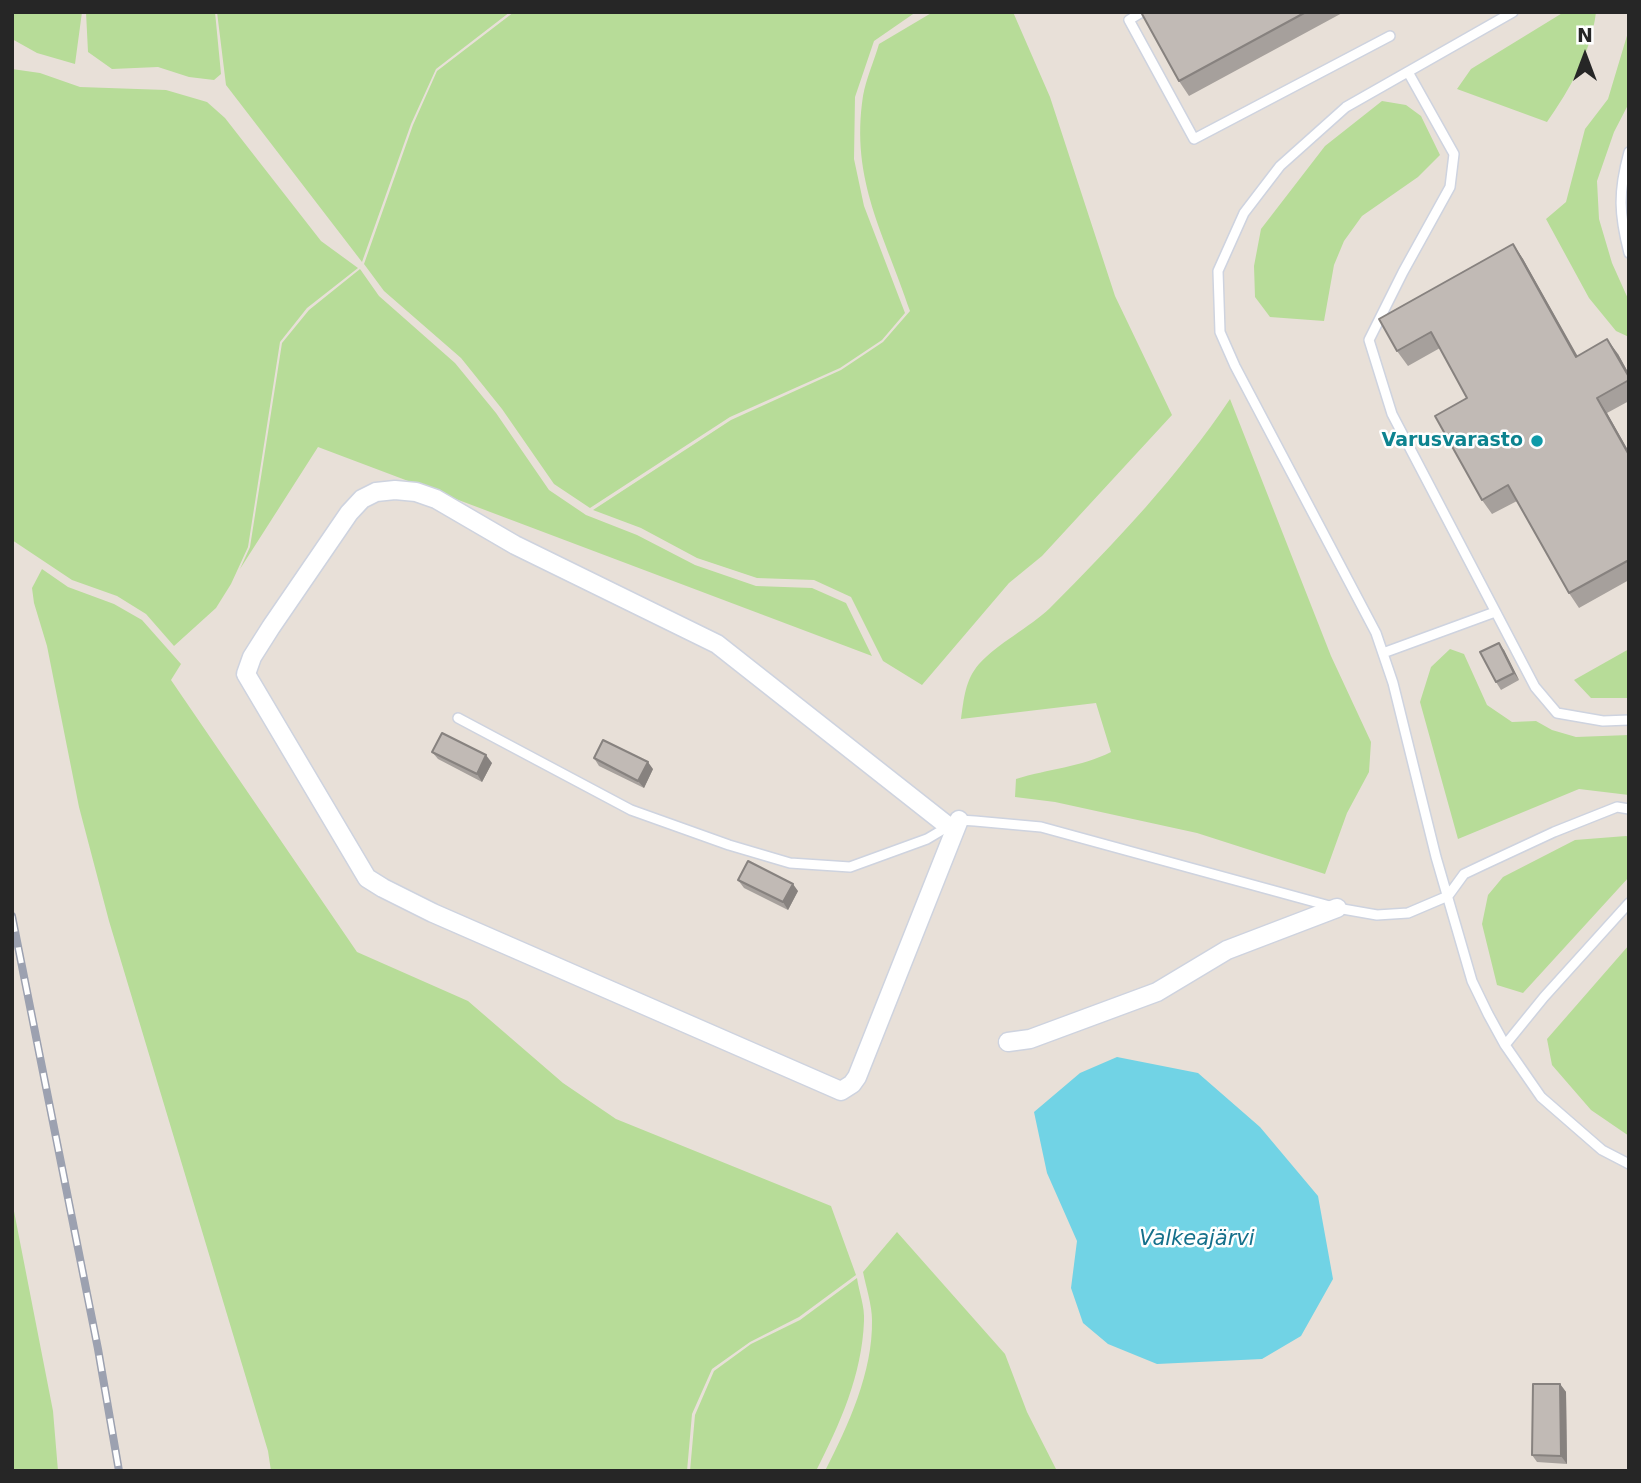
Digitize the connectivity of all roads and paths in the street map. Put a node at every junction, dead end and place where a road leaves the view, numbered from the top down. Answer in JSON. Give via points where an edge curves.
{"nodes":[{"id":1,"x":1142,"y":12,"type":"edge"},
{"id":2,"x":1513,"y":12,"type":"edge"},
{"id":3,"x":1390,"y":36,"type":"dead end"},
{"id":4,"x":1408,"y":72,"type":"junction"},
{"id":5,"x":1629,"y":152,"type":"edge"},
{"id":6,"x":1629,"y":253,"type":"edge"},
{"id":7,"x":1495,"y":612,"type":"junction"},
{"id":8,"x":1383,"y":653,"type":"junction"},
{"id":9,"x":458,"y":718,"type":"dead end"},
{"id":10,"x":1629,"y":720,"type":"edge"},
{"id":11,"x":1629,"y":809,"type":"edge"},
{"id":12,"x":954,"y":823,"type":"junction"},
{"id":13,"x":1448,"y":897,"type":"junction"},
{"id":14,"x":1629,"y":903,"type":"edge"},
{"id":15,"x":1337,"y":908,"type":"junction"},
{"id":16,"x":1008,"y":1042,"type":"dead end"},
{"id":17,"x":1504,"y":1045,"type":"junction"},
{"id":18,"x":1629,"y":1164,"type":"edge"}],
"edges":[{"from":1,"to":3,"type":"lane","via":[[1129,20],[1194,139]]},
{"from":2,"to":4,"type":"lane"},
{"from":4,"to":7,"type":"lane","via":[[1454,154],[1450,187],[1369,340],[1392,414]]},
{"from":4,"to":8,"type":"lane","via":[[1346,107],[1280,166],[1244,213],[1218,271],[1220,332]]},
{"from":5,"to":6,"type":"lane","via":[[1620,190],[1620,218]]},
{"from":7,"to":8,"type":"lane"},
{"from":7,"to":10,"type":"lane","via":[[1535,687],[1558,713],[1603,721]]},
{"from":8,"to":13,"type":"lane"},
{"from":9,"to":12,"type":"lane","via":[[631,810],[790,863],[850,867],[927,839]]},
{"from":11,"to":13,"type":"lane","via":[[1617,807],[1483,864],[1464,874]]},
{"from":12,"to":12,"type":"street","via":[[857,1077],[841,1091],[433,913],[367,878],[246,674],[271,627],[362,499],[376,492],[416,492],[716,644]]},
{"from":12,"to":15,"type":"lane","via":[[1041,827]]},
{"from":13,"to":15,"type":"lane","via":[[1408,913],[1377,915]]},
{"from":13,"to":17,"type":"lane","via":[[1472,981]]},
{"from":14,"to":17,"type":"lane"},
{"from":15,"to":16,"type":"street","via":[[1227,950],[1157,992],[1030,1039]]},
{"from":17,"to":18,"type":"lane","via":[[1541,1097],[1602,1150]]}]}
